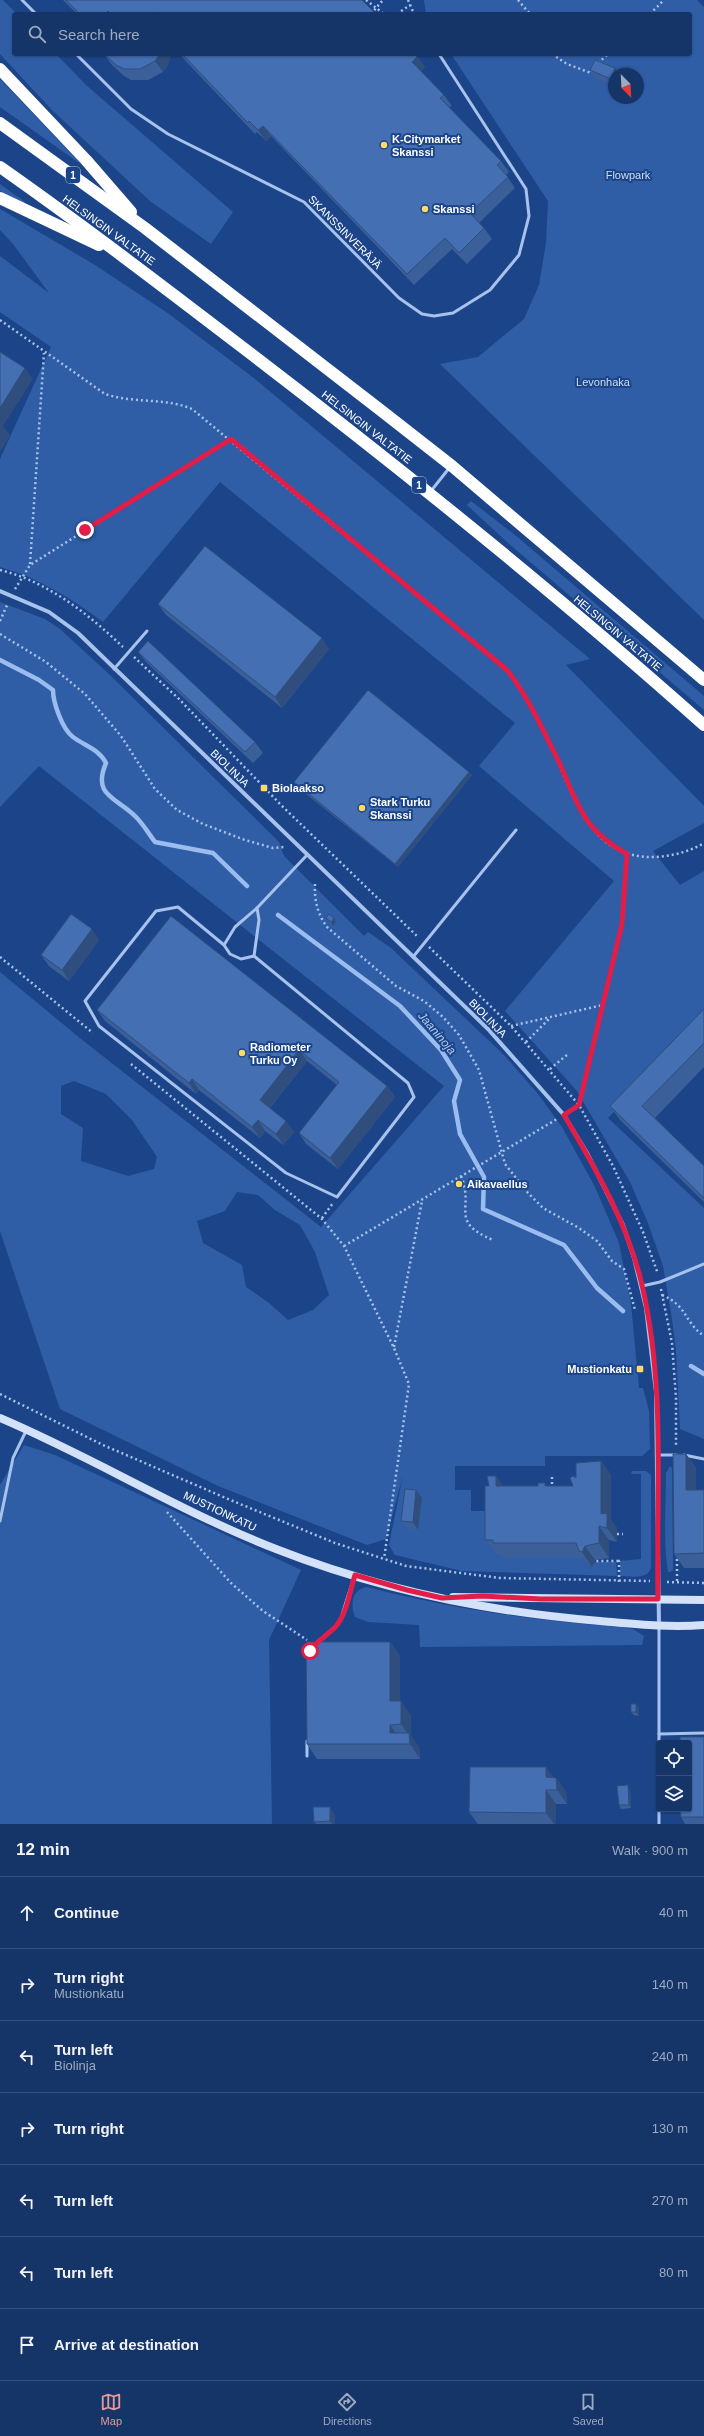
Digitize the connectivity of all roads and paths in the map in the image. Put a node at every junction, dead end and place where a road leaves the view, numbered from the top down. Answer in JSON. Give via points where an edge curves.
{"nodes":[{"id":1,"x":22,"y":0,"type":"edge"},
{"id":2,"x":366,"y":0,"type":"edge"},
{"id":3,"x":383,"y":0,"type":"edge"},
{"id":4,"x":408,"y":0,"type":"edge"},
{"id":5,"x":518,"y":0,"type":"edge"},
{"id":6,"x":664,"y":0,"type":"edge"},
{"id":7,"x":410,"y":5,"type":"junction"},
{"id":8,"x":377,"y":7,"type":"junction"},
{"id":9,"x":34,"y":12,"type":"edge"},
{"id":10,"x":373,"y":12,"type":"edge"},
{"id":11,"x":382,"y":12,"type":"edge"},
{"id":12,"x":400,"y":12,"type":"edge"},
{"id":13,"x":413,"y":12,"type":"edge"},
{"id":14,"x":528,"y":12,"type":"edge"},
{"id":15,"x":652,"y":12,"type":"edge"},
{"id":16,"x":78,"y":56,"type":"edge"},
{"id":17,"x":439,"y":56,"type":"edge"},
{"id":18,"x":555,"y":56,"type":"edge"},
{"id":19,"x":605,"y":56,"type":"edge"},
{"id":20,"x":0,"y":69,"type":"edge"},
{"id":21,"x":0,"y":123,"type":"edge"},
{"id":22,"x":0,"y":167,"type":"edge"},
{"id":23,"x":0,"y":198,"type":"edge"},
{"id":24,"x":145,"y":228,"type":"junction"},
{"id":25,"x":124,"y":257,"type":"junction"},
{"id":26,"x":0,"y":320,"type":"edge"},
{"id":27,"x":44,"y":353,"type":"junction"},
{"id":28,"x":231,"y":439,"type":"junction"},
{"id":29,"x":452,"y":466,"type":"junction"},
{"id":30,"x":429,"y":493,"type":"junction"},
{"id":31,"x":30,"y":565,"type":"junction"},
{"id":32,"x":0,"y":570,"type":"edge"},
{"id":33,"x":24,"y":576,"type":"junction"},
{"id":34,"x":0,"y":591,"type":"edge"},
{"id":35,"x":147,"y":631,"type":"dead end"},
{"id":36,"x":0,"y":634,"type":"edge"},
{"id":37,"x":129,"y":652,"type":"junction"},
{"id":38,"x":114,"y":669,"type":"junction"},
{"id":39,"x":704,"y":680,"type":"edge"},
{"id":40,"x":704,"y":725,"type":"edge"},
{"id":41,"x":274,"y":798,"type":"dead end"},
{"id":42,"x":516,"y":830,"type":"dead end"},
{"id":43,"x":704,"y":843,"type":"edge"},
{"id":44,"x":284,"y":848,"type":"dead end"},
{"id":45,"x":627,"y":854,"type":"junction"},
{"id":46,"x":307,"y":855,"type":"junction"},
{"id":47,"x":315,"y":884,"type":"dead end"},
{"id":48,"x":257,"y":908,"type":"junction"},
{"id":49,"x":224,"y":945,"type":"junction"},
{"id":50,"x":254,"y":956,"type":"junction"},
{"id":51,"x":0,"y":957,"type":"edge"},
{"id":52,"x":413,"y":957,"type":"junction"},
{"id":53,"x":603,"y":1005,"type":"junction"},
{"id":54,"x":550,"y":1017,"type":"junction"},
{"id":55,"x":511,"y":1026,"type":"dead end"},
{"id":56,"x":98,"y":1038,"type":"dead end"},
{"id":57,"x":526,"y":1042,"type":"dead end"},
{"id":58,"x":568,"y":1054,"type":"dead end"},
{"id":59,"x":130,"y":1063,"type":"dead end"},
{"id":60,"x":550,"y":1069,"type":"dead end"},
{"id":61,"x":564,"y":1115,"type":"junction"},
{"id":62,"x":501,"y":1152,"type":"junction"},
{"id":63,"x":461,"y":1176,"type":"junction"},
{"id":64,"x":337,"y":1198,"type":"junction"},
{"id":65,"x":422,"y":1200,"type":"junction"},
{"id":66,"x":322,"y":1218,"type":"junction"},
{"id":67,"x":493,"y":1240,"type":"dead end"},
{"id":68,"x":344,"y":1246,"type":"junction"},
{"id":69,"x":704,"y":1264,"type":"edge"},
{"id":70,"x":642,"y":1286,"type":"junction"},
{"id":71,"x":635,"y":1310,"type":"dead end"},
{"id":72,"x":704,"y":1336,"type":"edge"},
{"id":73,"x":394,"y":1348,"type":"junction"},
{"id":74,"x":0,"y":1394,"type":"edge"},
{"id":75,"x":0,"y":1418,"type":"edge"},
{"id":76,"x":26,"y":1429,"type":"junction"},
{"id":77,"x":658,"y":1455,"type":"junction"},
{"id":78,"x":676,"y":1455,"type":"junction"},
{"id":79,"x":704,"y":1459,"type":"edge"},
{"id":80,"x":552,"y":1476,"type":"dead end"},
{"id":81,"x":551,"y":1494,"type":"edge"},
{"id":82,"x":164,"y":1509,"type":"dead end"},
{"id":83,"x":0,"y":1521,"type":"edge"},
{"id":84,"x":617,"y":1534,"type":"dead end"},
{"id":85,"x":623,"y":1534,"type":"dead end"},
{"id":86,"x":677,"y":1550,"type":"edge"},
{"id":87,"x":590,"y":1558,"type":"edge"},
{"id":88,"x":384,"y":1559,"type":"junction"},
{"id":89,"x":623,"y":1560,"type":"dead end"},
{"id":90,"x":619,"y":1561,"type":"junction"},
{"id":91,"x":355,"y":1575,"type":"junction"},
{"id":92,"x":658,"y":1581,"type":"junction"},
{"id":93,"x":619,"y":1582,"type":"junction"},
{"id":94,"x":677,"y":1582,"type":"junction"},
{"id":95,"x":704,"y":1583,"type":"edge"},
{"id":96,"x":442,"y":1598,"type":"junction"},
{"id":97,"x":658,"y":1599,"type":"junction"},
{"id":98,"x":704,"y":1600,"type":"edge"},
{"id":99,"x":704,"y":1625,"type":"edge"},
{"id":100,"x":659,"y":1626,"type":"junction"},
{"id":101,"x":313,"y":1646,"type":"joint"},
{"id":102,"x":704,"y":1733,"type":"edge"},
{"id":103,"x":307,"y":1734,"type":"edge"},
{"id":104,"x":659,"y":1734,"type":"junction"},
{"id":105,"x":659,"y":1740,"type":"edge"},
{"id":106,"x":307,"y":1756,"type":"edge"},
{"id":107,"x":659,"y":1812,"type":"edge"},
{"id":108,"x":659,"y":1824,"type":"edge"}],
"edges":[{"from":1,"to":9,"type":"lane"},
{"from":2,"to":8,"type":"path"},
{"from":3,"to":8,"type":"path"},
{"from":4,"to":7,"type":"path"},
{"from":5,"to":14,"type":"path"},
{"from":6,"to":15,"type":"path"},
{"from":7,"to":12,"type":"path"},
{"from":7,"to":13,"type":"path"},
{"from":8,"to":10,"type":"path"},
{"from":8,"to":11,"type":"path"},
{"from":16,"to":17,"type":"lane","name":"SKANSSINVERÄJÄ","via":[[131,109],[168,134],[304,202],[399,298],[422,314],[434,316],[453,313],[490,290],[519,255],[529,216],[526,189]]},
{"from":18,"to":19,"type":"path","via":[[567,64],[591,73]]},
{"from":20,"to":24,"type":"highway","via":[[86,160]]},
{"from":21,"to":24,"type":"highway","name":"HELSINGIN VALTATIE","number":"1"},
{"from":22,"to":25,"type":"highway","name":"HELSINGIN VALTATIE","number":"1"},
{"from":23,"to":25,"type":"highway"},
{"from":24,"to":29,"type":"highway","name":"HELSINGIN VALTATIE","number":"1"},
{"from":25,"to":30,"type":"highway","name":"HELSINGIN VALTATIE","number":"1","via":[[351,430]]},
{"from":26,"to":27,"type":"path"},
{"from":27,"to":28,"type":"path","via":[[105,394],[122,400],[178,403],[192,409]]},
{"from":27,"to":31,"type":"path"},
{"from":28,"to":31,"type":"path"},
{"from":28,"to":45,"type":"path","via":[[507,670],[523,692],[579,809],[598,835]]},
{"from":29,"to":30,"type":"lane"},
{"from":29,"to":39,"type":"highway","name":"HELSINGIN VALTATIE","number":"1"},
{"from":30,"to":40,"type":"highway","name":"HELSINGIN VALTATIE","number":"1"},
{"from":31,"to":33,"type":"path"},
{"from":32,"to":33,"type":"path"},
{"from":33,"to":37,"type":"path","via":[[41,584],[98,623]]},
{"from":34,"to":38,"type":"street","name":"BIOLINJA","via":[[31,603],[64,622]]},
{"from":35,"to":37,"type":"lane"},
{"from":36,"to":44,"type":"path","via":[[46,662],[85,694],[121,736],[155,789],[177,810],[203,824],[245,840],[273,848]]},
{"from":37,"to":38,"type":"lane"},
{"from":37,"to":41,"type":"path","via":[[179,698]]},
{"from":38,"to":46,"type":"street","name":"BIOLINJA"},
{"from":42,"to":52,"type":"lane"},
{"from":43,"to":45,"type":"path","via":[[664,857]]},
{"from":45,"to":53,"type":"path","via":[[622,924]]},
{"from":46,"to":48,"type":"lane"},
{"from":46,"to":52,"type":"street","name":"BIOLINJA"},
{"from":47,"to":62,"type":"path","via":[[314,893],[321,921],[396,986],[424,1000],[459,1035],[479,1070]]},
{"from":48,"to":49,"type":"lane","via":[[234,927]]},
{"from":48,"to":50,"type":"lane","via":[[259,920]]},
{"from":49,"to":50,"type":"lane","via":[[230,954],[241,959]]},
{"from":49,"to":64,"type":"lane","via":[[178,907],[156,911],[85,1001],[99,1026],[286,1173]]},
{"from":50,"to":64,"type":"lane","via":[[408,1083],[414,1097]]},
{"from":51,"to":56,"type":"path"},
{"from":52,"to":61,"type":"street","name":"BIOLINJA","via":[[488,1029]]},
{"from":53,"to":54,"type":"path"},
{"from":53,"to":61,"type":"path","via":[[579,1105]]},
{"from":54,"to":55,"type":"path"},
{"from":54,"to":57,"type":"path"},
{"from":58,"to":60,"type":"path"},
{"from":59,"to":66,"type":"path"},
{"from":61,"to":62,"type":"path"},
{"from":61,"to":70,"type":"street","name":"BIOLINJA","via":[[587,1153],[623,1225]]},
{"from":62,"to":63,"type":"path"},
{"from":62,"to":71,"type":"path","via":[[505,1164],[543,1208],[597,1241],[612,1261],[624,1269]]},
{"from":63,"to":65,"type":"path"},
{"from":63,"to":67,"type":"path","via":[[468,1222],[474,1232]]},
{"from":64,"to":66,"type":"path"},
{"from":65,"to":68,"type":"path"},
{"from":65,"to":73,"type":"path"},
{"from":66,"to":68,"type":"path"},
{"from":68,"to":73,"type":"path"},
{"from":69,"to":70,"type":"lane","via":[[660,1282]]},
{"from":70,"to":77,"type":"street","name":"BIOLINJA","via":[[656,1392]]},
{"from":72,"to":78,"type":"path","via":[[691,1326],[676,1301],[662,1294],[672,1343],[676,1398]]},
{"from":73,"to":88,"type":"path","via":[[408,1384]]},
{"from":74,"to":88,"type":"path","via":[[103,1445],[220,1496]]},
{"from":75,"to":76,"type":"street","name":"MUSTIONKATU"},
{"from":76,"to":83,"type":"lane","via":[[13,1458]]},
{"from":76,"to":91,"type":"street","name":"MUSTIONKATU","via":[[224,1526],[276,1549]]},
{"from":77,"to":78,"type":"lane"},
{"from":77,"to":92,"type":"street","name":"BIOLINJA"},
{"from":78,"to":79,"type":"lane"},
{"from":80,"to":81,"type":"path"},
{"from":82,"to":101,"type":"path","via":[[231,1583],[263,1612]]},
{"from":84,"to":85,"type":"path"},
{"from":86,"to":94,"type":"path"},
{"from":87,"to":90,"type":"path","via":[[595,1561]]},
{"from":88,"to":93,"type":"path","via":[[406,1566],[500,1578]]},
{"from":89,"to":90,"type":"path"},
{"from":90,"to":93,"type":"path"},
{"from":91,"to":96,"type":"street","name":"MUSTIONKATU"},
{"from":91,"to":101,"type":"lane","via":[[342,1618]]},
{"from":92,"to":93,"type":"path"},
{"from":92,"to":94,"type":"path"},
{"from":92,"to":97,"type":"street","name":"BIOLINJA"},
{"from":94,"to":95,"type":"path"},
{"from":96,"to":97,"type":"street","name":"MUSTIONKATU","via":[[482,1596]]},
{"from":96,"to":100,"type":"street","name":"MUSTIONKATU","via":[[528,1614]]},
{"from":97,"to":98,"type":"street","name":"MUSTIONKATU"},
{"from":97,"to":100,"type":"street","name":"BIOLINJA"},
{"from":99,"to":100,"type":"street","name":"MUSTIONKATU"},
{"from":100,"to":104,"type":"lane"},
{"from":102,"to":104,"type":"lane"},
{"from":103,"to":106,"type":"lane"},
{"from":104,"to":105,"type":"lane"},
{"from":107,"to":108,"type":"lane"}]}
